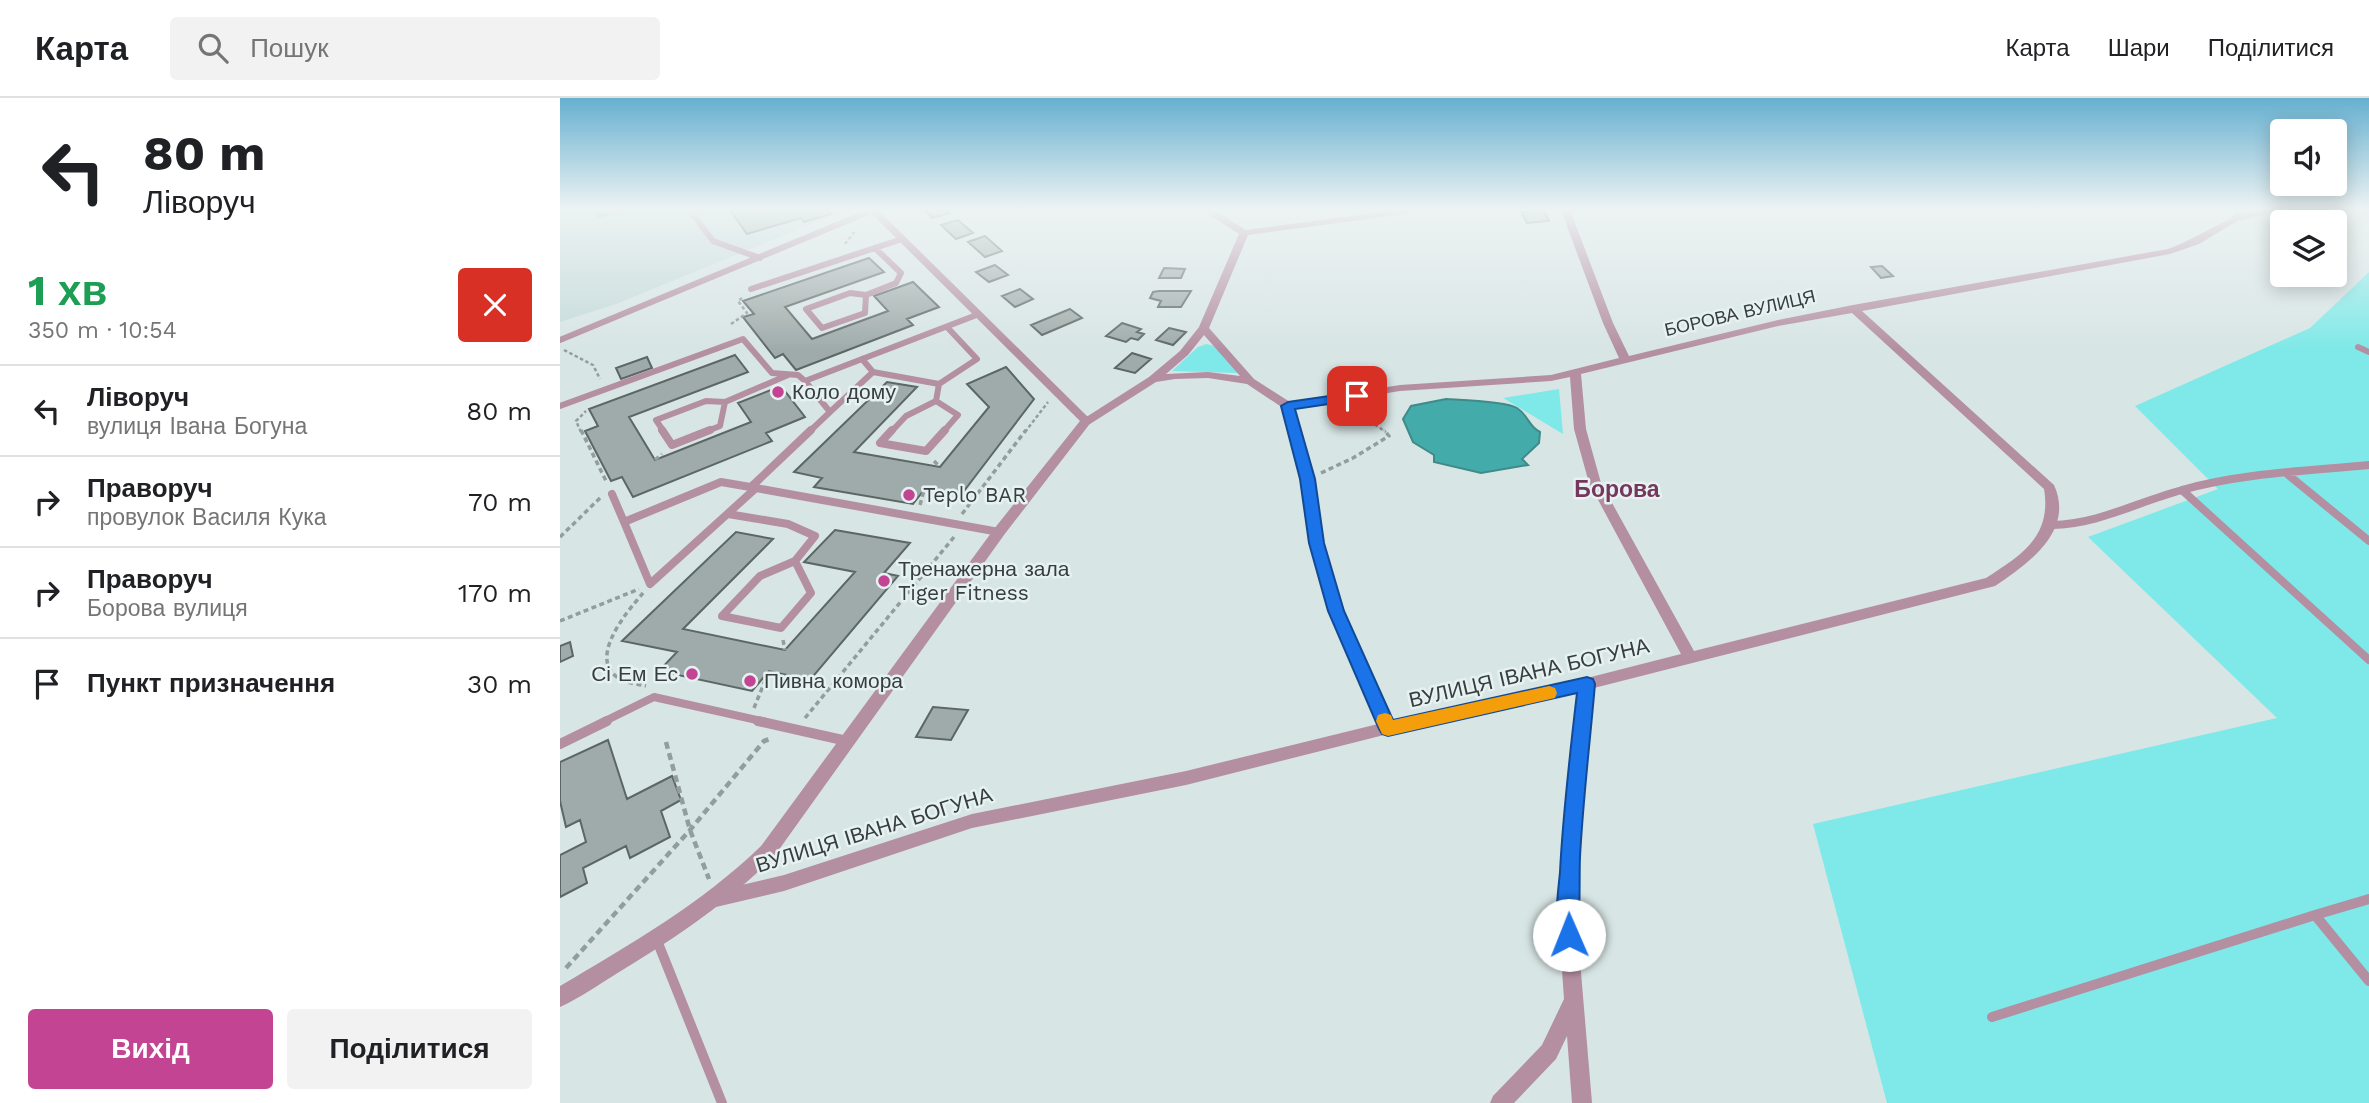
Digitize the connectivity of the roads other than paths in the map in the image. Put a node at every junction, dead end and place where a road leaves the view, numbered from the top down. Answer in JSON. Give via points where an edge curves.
{"nodes":[{"id":1,"x":757,"y":257,"type":"edge"},
{"id":2,"x":848,"y":257,"type":"edge"},
{"id":3,"x":884,"y":257,"type":"edge"},
{"id":4,"x":920,"y":257,"type":"edge"},
{"id":5,"x":1234,"y":257,"type":"edge"},
{"id":6,"x":1582,"y":257,"type":"edge"},
{"id":7,"x":2137,"y":257,"type":"edge"},
{"id":8,"x":760,"y":258,"type":"joint"},
{"id":9,"x":751,"y":289,"type":"road end"},
{"id":10,"x":866,"y":295,"type":"junction"},
{"id":11,"x":1853,"y":308,"type":"junction"},
{"id":12,"x":979,"y":314,"type":"junction"},
{"id":13,"x":947,"y":327,"type":"junction"},
{"id":14,"x":1204,"y":328,"type":"junction"},
{"id":15,"x":560,"y":342,"type":"edge"},
{"id":16,"x":2358,"y":347,"type":"dead end"},
{"id":17,"x":2369,"y":352,"type":"edge"},
{"id":18,"x":862,"y":359,"type":"junction"},
{"id":19,"x":1625,"y":359,"type":"junction"},
{"id":20,"x":873,"y":372,"type":"junction"},
{"id":21,"x":1575,"y":372,"type":"junction"},
{"id":22,"x":791,"y":374,"type":"junction"},
{"id":23,"x":1153,"y":379,"type":"junction"},
{"id":24,"x":805,"y":381,"type":"junction"},
{"id":25,"x":1250,"y":381,"type":"junction"},
{"id":26,"x":939,"y":384,"type":"junction"},
{"id":27,"x":936,"y":401,"type":"junction"},
{"id":28,"x":725,"y":402,"type":"junction"},
{"id":29,"x":560,"y":406,"type":"edge"},
{"id":30,"x":1288,"y":406,"type":"junction"},
{"id":31,"x":830,"y":412,"type":"junction"},
{"id":32,"x":1086,"y":421,"type":"junction"},
{"id":33,"x":2369,"y":465,"type":"edge"},
{"id":34,"x":2286,"y":473,"type":"junction"},
{"id":35,"x":754,"y":488,"type":"junction"},
{"id":36,"x":2182,"y":490,"type":"junction"},
{"id":37,"x":611,"y":491,"type":"road end"},
{"id":38,"x":728,"y":514,"type":"junction"},
{"id":39,"x":624,"y":522,"type":"junction"},
{"id":40,"x":2052,"y":525,"type":"junction"},
{"id":41,"x":999,"y":532,"type":"junction"},
{"id":42,"x":2369,"y":541,"type":"edge"},
{"id":43,"x":795,"y":561,"type":"junction"},
{"id":44,"x":1691,"y":659,"type":"junction"},
{"id":45,"x":2369,"y":660,"type":"edge"},
{"id":46,"x":1587,"y":684,"type":"junction"},
{"id":47,"x":1388,"y":729,"type":"junction"},
{"id":48,"x":847,"y":741,"type":"junction"},
{"id":49,"x":560,"y":744,"type":"edge"},
{"id":50,"x":716,"y":899,"type":"junction"},
{"id":51,"x":2369,"y":899,"type":"edge"},
{"id":52,"x":2315,"y":915,"type":"junction"},
{"id":53,"x":656,"y":938,"type":"junction"},
{"id":54,"x":2369,"y":981,"type":"edge"},
{"id":55,"x":560,"y":998,"type":"edge"},
{"id":56,"x":1573,"y":1002,"type":"junction"},
{"id":57,"x":1992,"y":1017,"type":"dead end"},
{"id":58,"x":722,"y":1103,"type":"edge"},
{"id":59,"x":1500,"y":1103,"type":"edge"},
{"id":60,"x":1582,"y":1103,"type":"edge"}],
"edges":[{"from":1,"to":8,"type":"lane"},
{"from":2,"to":9,"type":"lane"},
{"from":3,"to":10,"type":"lane","via":[[901,273],[896,283]]},
{"from":4,"to":12,"type":"street"},
{"from":5,"to":14,"type":"street"},
{"from":6,"to":19,"type":"street"},
{"from":7,"to":11,"type":"street","name":"БОРОВА ВУЛИЦЯ"},
{"from":8,"to":15,"type":"lane"},
{"from":10,"to":10,"type":"lane","via":[[850,293],[806,309],[822,328],[864,313]]},
{"from":11,"to":19,"type":"street","name":"БОРОВА ВУЛИЦЯ"},
{"from":11,"to":40,"type":"street","via":[[2039,476],[2050,488],[2055,505]]},
{"from":12,"to":13,"type":"lane"},
{"from":12,"to":32,"type":"street"},
{"from":13,"to":18,"type":"lane"},
{"from":13,"to":26,"type":"lane","via":[[977,359]]},
{"from":14,"to":23,"type":"street","via":[[1184,353]]},
{"from":14,"to":25,"type":"street"},
{"from":16,"to":17,"type":"lane"},
{"from":18,"to":20,"type":"lane"},
{"from":18,"to":24,"type":"lane"},
{"from":19,"to":21,"type":"street","name":"БОРОВА ВУЛИЦЯ"},
{"from":20,"to":26,"type":"lane"},
{"from":20,"to":31,"type":"lane"},
{"from":21,"to":30,"type":"street","name":"БОРОВА ВУЛИЦЯ","via":[[1551,378],[1400,388]]},
{"from":21,"to":44,"type":"street","via":[[1580,429],[1595,483]]},
{"from":22,"to":24,"type":"lane"},
{"from":22,"to":28,"type":"lane"},
{"from":22,"to":29,"type":"lane","via":[[772,373],[743,339]]},
{"from":23,"to":25,"type":"street","via":[[1208,375]]},
{"from":23,"to":32,"type":"street"},
{"from":24,"to":31,"type":"lane"},
{"from":25,"to":30,"type":"street"},
{"from":26,"to":27,"type":"lane"},
{"from":27,"to":27,"type":"lane","via":[[906,416],[880,443],[926,451],[958,415]]},
{"from":28,"to":28,"type":"lane","via":[[720,426],[672,445],[656,420],[705,401]]},
{"from":30,"to":47,"type":"street","via":[[1307,479],[1316,543],[1336,611]]},
{"from":31,"to":35,"type":"lane"},
{"from":32,"to":41,"type":"street"},
{"from":33,"to":34,"type":"lane"},
{"from":34,"to":36,"type":"lane"},
{"from":34,"to":42,"type":"lane"},
{"from":35,"to":38,"type":"lane"},
{"from":35,"to":39,"type":"lane","via":[[721,482]]},
{"from":35,"to":41,"type":"lane"},
{"from":36,"to":40,"type":"lane","via":[[2077,526]]},
{"from":36,"to":45,"type":"lane"},
{"from":37,"to":39,"type":"lane"},
{"from":38,"to":39,"type":"lane","via":[[650,584]]},
{"from":38,"to":43,"type":"lane","via":[[788,524],[816,536]]},
{"from":40,"to":44,"type":"street","name":"ВУЛИЦЯ ІВАНА БОГУНА","via":[[2020,562],[1990,582]]},
{"from":41,"to":48,"type":"street"},
{"from":43,"to":43,"type":"lane","via":[[811,593],[781,628],[722,615],[760,576]]},
{"from":44,"to":46,"type":"street","name":"ВУЛИЦЯ ІВАНА БОГУНА"},
{"from":46,"to":47,"type":"street","name":"ВУЛИЦЯ ІВАНА БОГУНА"},
{"from":46,"to":56,"type":"street","via":[[1567,913]]},
{"from":47,"to":50,"type":"street","name":"ВУЛИЦЯ ІВАНА БОГУНА","via":[[1186,778],[972,821],[784,883]]},
{"from":48,"to":49,"type":"lane","via":[[654,697]]},
{"from":48,"to":50,"type":"street","via":[[767,852]]},
{"from":50,"to":53,"type":"street","name":"ВУЛИЦЯ ІВАНА БОГУНА"},
{"from":51,"to":52,"type":"lane"},
{"from":52,"to":54,"type":"lane"},
{"from":52,"to":57,"type":"lane"},
{"from":53,"to":55,"type":"street","name":"ВУЛИЦЯ ІВАНА БОГУНА"},
{"from":53,"to":58,"type":"lane"},
{"from":56,"to":59,"type":"street","via":[[1549,1052]]},
{"from":56,"to":60,"type":"street"}]}
